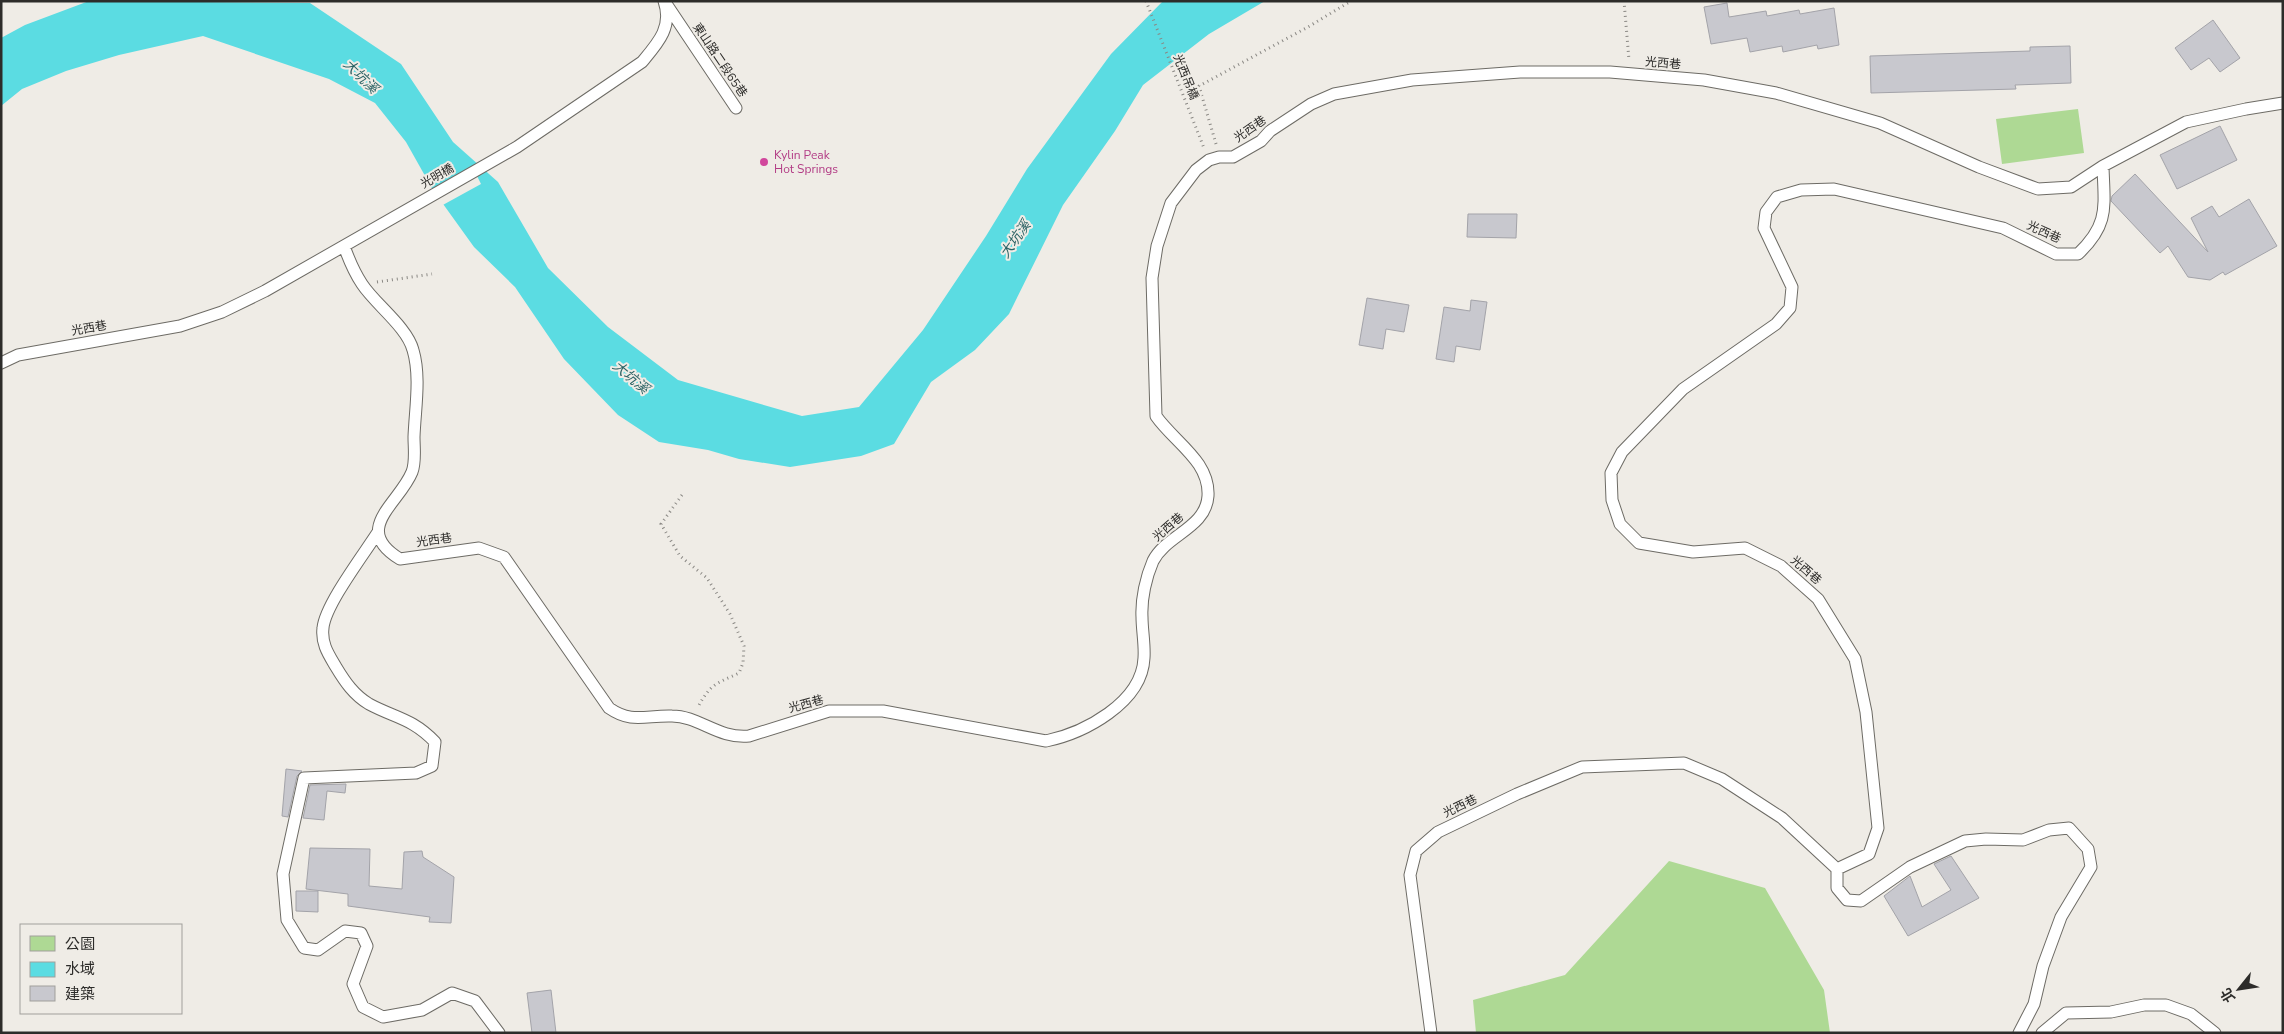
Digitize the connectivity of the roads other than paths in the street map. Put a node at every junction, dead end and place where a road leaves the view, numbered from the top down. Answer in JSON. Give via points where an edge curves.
{"nodes":[{"id":1,"x":664,"y":1,"type":"edge"},
{"id":2,"x":2283,"y":103,"type":"edge"},
{"id":3,"x":736,"y":108,"type":"dead end"},
{"id":4,"x":2103,"y":166,"type":"junction"},
{"id":5,"x":372,"y":229,"type":"joint"},
{"id":6,"x":344,"y":246,"type":"junction"},
{"id":7,"x":1,"y":363,"type":"edge"},
{"id":8,"x":378,"y":532,"type":"junction"},
{"id":9,"x":1838,"y":870,"type":"junction"},
{"id":10,"x":499,"y":1033,"type":"edge"},
{"id":11,"x":1431,"y":1033,"type":"edge"},
{"id":12,"x":2018,"y":1033,"type":"edge"},
{"id":13,"x":2042,"y":1033,"type":"edge"},
{"id":14,"x":2215,"y":1033,"type":"edge"}],
"edges":[{"from":1,"to":3,"type":"lane","name":"東山路二段65巷"},
{"from":1,"to":5,"type":"lane","name":"光明橋","via":[[668,12],[667,26],[642,62],[517,147]]},
{"from":2,"to":4,"type":"lane","name":"光西巷","via":[[2186,122]]},
{"from":4,"to":8,"type":"lane","name":"光西巷","via":[[2071,187],[2038,189],[1880,123],[1785,96],[1704,80],[1630,74],[1520,72],[1412,80],[1334,94],[1311,104],[1262,141],[1233,157],[1214,158],[1196,170],[1171,203],[1157,246],[1152,278],[1156,416],[1196,459],[1206,475],[1208,497],[1204,511],[1195,522],[1165,545],[1154,560],[1147,579],[1142,614],[1144,659],[1133,690],[1098,720],[1068,736],[1046,741],[883,711],[829,711],[749,736],[736,737],[673,715],[621,716],[609,708],[504,557],[479,548],[400,559],[382,544]]},
{"from":4,"to":9,"type":"lane","name":"光西巷","via":[[2104,216],[2093,240],[2078,254],[2056,254],[2003,228],[1834,189],[1801,190],[1777,197],[1766,212],[1764,228],[1792,287],[1790,308],[1776,324],[1683,389],[1622,452],[1611,473],[1612,500],[1620,524],[1638,543],[1693,552],[1745,548],[1782,566],[1818,599],[1855,659],[1866,712],[1878,828],[1869,854]]},
{"from":5,"to":6,"type":"lane","name":"光西巷"},
{"from":6,"to":7,"type":"lane","name":"光西巷","via":[[222,312],[180,326],[18,355]]},
{"from":6,"to":8,"type":"lane","via":[[362,284],[413,348],[417,371],[413,470],[379,521]]},
{"from":8,"to":10,"type":"lane","via":[[333,602],[323,627],[324,646],[347,686],[368,703],[407,719],[425,732],[434,742],[432,766],[416,773],[304,778],[283,874],[288,920],[304,948],[318,950],[345,931],[360,933],[367,946],[353,984],[363,1007],[383,1017],[422,1010],[452,993],[475,1001]]},
{"from":9,"to":11,"type":"lane","name":"光西巷","via":[[1782,818],[1722,779],[1684,763],[1574,770],[1438,832],[1416,851],[1410,875]]},
{"from":9,"to":12,"type":"lane","via":[[1837,888],[1847,900],[1861,901],[1910,867],[1965,841],[2023,840],[2048,830],[2069,828],[2088,849],[2091,867],[2061,917],[2043,966],[2034,1004]]},
{"from":13,"to":14,"type":"lane","via":[[2066,1013],[2111,1012],[2144,1005],[2166,1005],[2191,1014]]}]}
